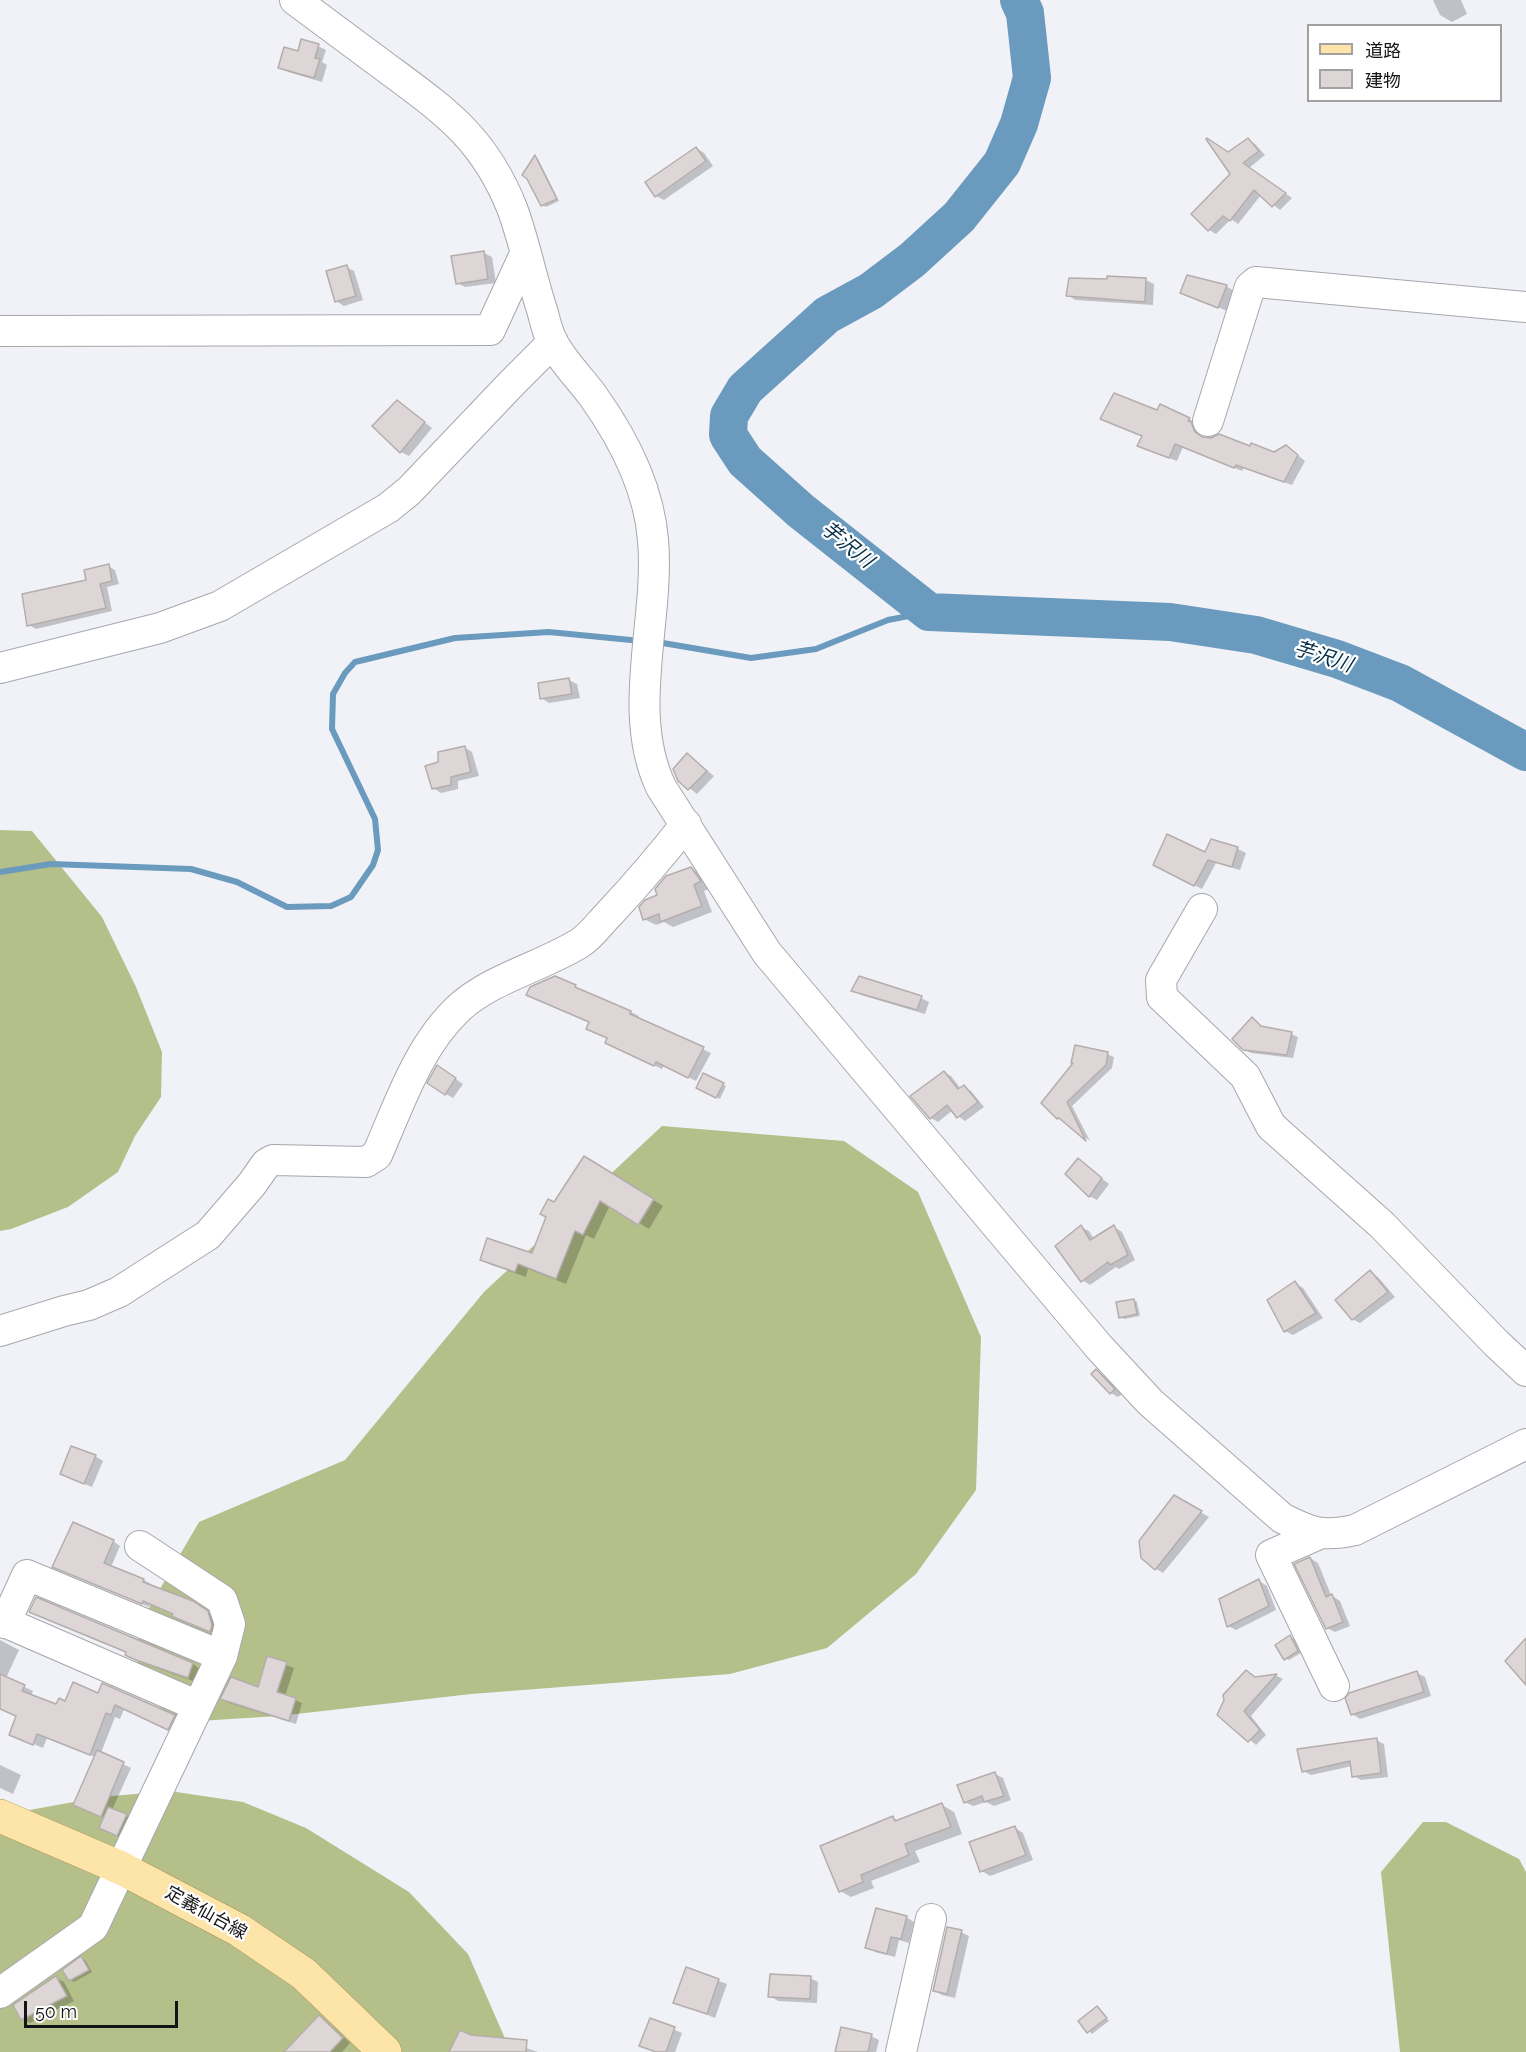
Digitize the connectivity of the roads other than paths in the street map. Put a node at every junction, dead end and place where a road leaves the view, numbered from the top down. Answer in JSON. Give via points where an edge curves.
{"nodes":[{"id":1,"x":295,"y":0,"type":"edge"},
{"id":2,"x":525,"y":254,"type":"junction"},
{"id":3,"x":1526,"y":307,"type":"edge"},
{"id":4,"x":0,"y":331,"type":"edge"},
{"id":5,"x":553,"y":342,"type":"junction"},
{"id":6,"x":1208,"y":421,"type":"dead end"},
{"id":7,"x":0,"y":668,"type":"edge"},
{"id":8,"x":686,"y":824,"type":"junction"},
{"id":9,"x":1202,"y":909,"type":"dead end"},
{"id":10,"x":0,"y":1331,"type":"edge"},
{"id":11,"x":1526,"y":1371,"type":"edge"},
{"id":12,"x":1526,"y":1444,"type":"edge"},
{"id":13,"x":1319,"y":1534,"type":"junction"},
{"id":14,"x":140,"y":1546,"type":"dead end"},
{"id":15,"x":3,"y":1622,"type":"edge"},
{"id":16,"x":222,"y":1656,"type":"junction"},
{"id":17,"x":1334,"y":1686,"type":"dead end"},
{"id":18,"x":198,"y":1706,"type":"junction"},
{"id":19,"x":0,"y":1816,"type":"edge"},
{"id":20,"x":121,"y":1868,"type":"junction"},
{"id":21,"x":931,"y":1919,"type":"dead end"},
{"id":22,"x":0,"y":1993,"type":"edge"},
{"id":23,"x":385,"y":2052,"type":"edge"},
{"id":24,"x":901,"y":2052,"type":"edge"}],
"edges":[{"from":1,"to":2,"type":"street","via":[[435,104],[468,134],[500,180]]},
{"from":2,"to":4,"type":"street","via":[[490,330]]},
{"from":2,"to":5,"type":"street"},
{"from":3,"to":6,"type":"street","via":[[1256,282],[1250,287]]},
{"from":5,"to":7,"type":"street","via":[[388,508],[220,606],[160,628]]},
{"from":5,"to":8,"type":"street","via":[[609,419],[640,480],[653,539],[654,573],[646,666],[647,732],[654,771]]},
{"from":8,"to":10,"type":"street","via":[[651,869],[583,940],[460,1007],[410,1079],[377,1155],[366,1162],[273,1160],[208,1235],[118,1292],[89,1305]]},
{"from":8,"to":13,"type":"street","via":[[767,953],[1099,1347],[1150,1402],[1282,1518]]},
{"from":9,"to":11,"type":"street","via":[[1161,980],[1162,998],[1245,1076],[1271,1126],[1382,1225]]},
{"from":12,"to":13,"type":"street","via":[[1355,1530]]},
{"from":13,"to":17,"type":"street","via":[[1270,1555]]},
{"from":14,"to":16,"type":"street","via":[[222,1599],[230,1624]]},
{"from":15,"to":16,"type":"street","via":[[27,1575]]},
{"from":15,"to":18,"type":"street"},
{"from":16,"to":18,"type":"street"},
{"from":18,"to":20,"type":"street"},
{"from":19,"to":20,"type":"main road","name":"定義仙台線"},
{"from":20,"to":22,"type":"street","via":[[93,1927]]},
{"from":20,"to":23,"type":"main road","name":"定義仙台線","via":[[239,1930],[304,1974]]},
{"from":21,"to":24,"type":"street"}]}
